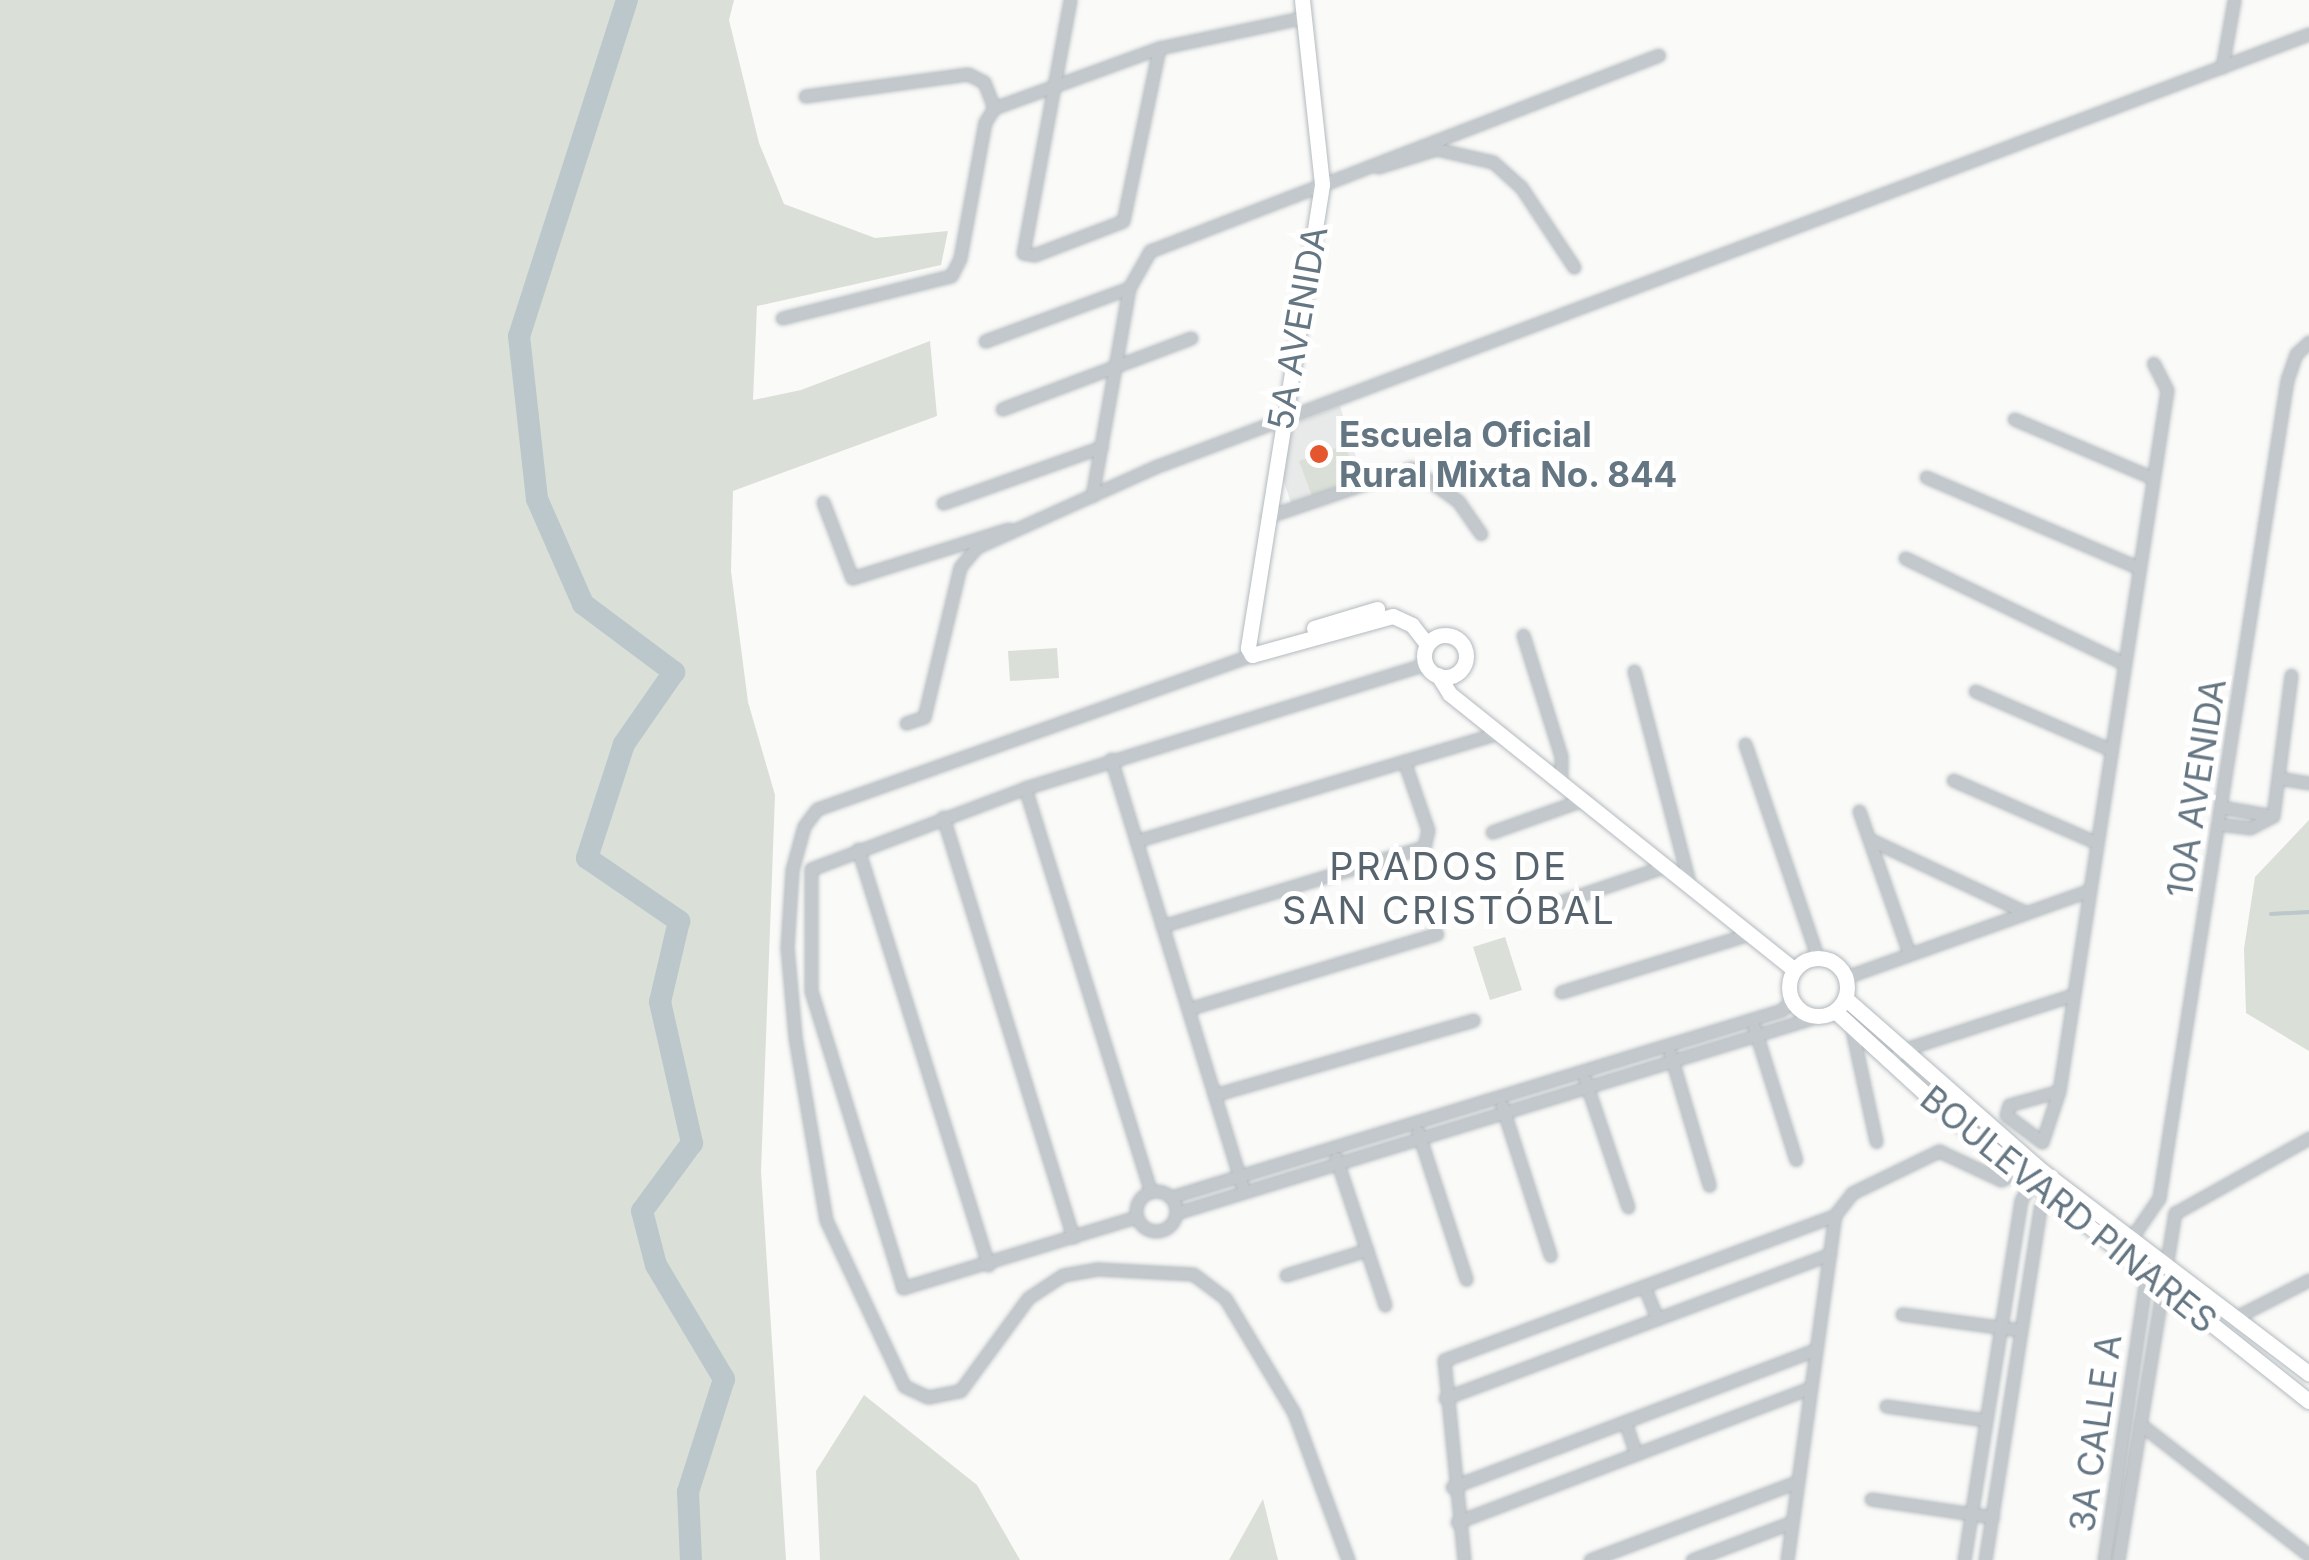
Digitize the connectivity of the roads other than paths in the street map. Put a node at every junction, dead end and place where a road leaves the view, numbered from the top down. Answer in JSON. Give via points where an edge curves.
{"nodes":[{"id":1,"x":1070,"y":0,"type":"edge"},
{"id":2,"x":1302,"y":0,"type":"edge"},
{"id":3,"x":2234,"y":0,"type":"edge"},
{"id":4,"x":1301,"y":18,"type":"junction"},
{"id":5,"x":2309,"y":34,"type":"edge"},
{"id":6,"x":1159,"y":48,"type":"junction"},
{"id":7,"x":1658,"y":55,"type":"dead end"},
{"id":8,"x":2222,"y":67,"type":"junction"},
{"id":9,"x":1050,"y":83,"type":"junction"},
{"id":10,"x":805,"y":96,"type":"dead end"},
{"id":11,"x":994,"y":108,"type":"junction"},
{"id":12,"x":1321,"y":183,"type":"junction"},
{"id":13,"x":1574,"y":267,"type":"dead end"},
{"id":14,"x":1128,"y":288,"type":"junction"},
{"id":15,"x":782,"y":318,"type":"dead end"},
{"id":16,"x":1190,"y":338,"type":"dead end"},
{"id":17,"x":985,"y":341,"type":"dead end"},
{"id":18,"x":2309,"y":342,"type":"edge"},
{"id":19,"x":2154,"y":363,"type":"dead end"},
{"id":20,"x":1117,"y":364,"type":"junction"},
{"id":21,"x":1002,"y":408,"type":"dead end"},
{"id":22,"x":2014,"y":419,"type":"dead end"},
{"id":23,"x":1280,"y":423,"type":"junction"},
{"id":24,"x":1101,"y":447,"type":"junction"},
{"id":25,"x":1926,"y":477,"type":"dead end"},
{"id":26,"x":2152,"y":478,"type":"junction"},
{"id":27,"x":1092,"y":496,"type":"junction"},
{"id":28,"x":823,"y":502,"type":"dead end"},
{"id":29,"x":943,"y":503,"type":"dead end"},
{"id":30,"x":1266,"y":518,"type":"junction"},
{"id":31,"x":1027,"y":526,"type":"junction"},
{"id":32,"x":1481,"y":534,"type":"dead end"},
{"id":33,"x":1905,"y":558,"type":"dead end"},
{"id":34,"x":2137,"y":567,"type":"junction"},
{"id":35,"x":1524,"y":635,"type":"dead end"},
{"id":36,"x":1430,"y":641,"type":"junction"},
{"id":37,"x":1252,"y":655,"type":"junction"},
{"id":38,"x":2123,"y":663,"type":"junction"},
{"id":39,"x":1432,"y":670,"type":"junction"},
{"id":40,"x":1459,"y":670,"type":"junction"},
{"id":41,"x":1634,"y":671,"type":"dead end"},
{"id":42,"x":2291,"y":675,"type":"dead end"},
{"id":43,"x":1975,"y":692,"type":"dead end"},
{"id":44,"x":1472,"y":706,"type":"junction"},
{"id":45,"x":906,"y":723,"type":"dead end"},
{"id":46,"x":1501,"y":732,"type":"junction"},
{"id":47,"x":1745,"y":744,"type":"dead end"},
{"id":48,"x":2110,"y":750,"type":"junction"},
{"id":49,"x":1111,"y":759,"type":"junction"},
{"id":50,"x":1404,"y":760,"type":"junction"},
{"id":51,"x":2278,"y":778,"type":"junction"},
{"id":52,"x":1561,"y":780,"type":"junction"},
{"id":53,"x":1952,"y":780,"type":"dead end"},
{"id":54,"x":2309,"y":782,"type":"edge"},
{"id":55,"x":1025,"y":788,"type":"junction"},
{"id":56,"x":1585,"y":800,"type":"junction"},
{"id":57,"x":2221,"y":807,"type":"junction"},
{"id":58,"x":1859,"y":811,"type":"dead end"},
{"id":59,"x":2273,"y":816,"type":"junction"},
{"id":60,"x":943,"y":817,"type":"junction"},
{"id":61,"x":2218,"y":824,"type":"junction"},
{"id":62,"x":1492,"y":832,"type":"dead end"},
{"id":63,"x":1869,"y":838,"type":"junction"},
{"id":64,"x":1136,"y":840,"type":"junction"},
{"id":65,"x":2094,"y":842,"type":"junction"},
{"id":66,"x":858,"y":849,"type":"junction"},
{"id":67,"x":1666,"y":866,"type":"junction"},
{"id":68,"x":1690,"y":886,"type":"junction"},
{"id":69,"x":2088,"y":891,"type":"junction"},
{"id":70,"x":1542,"y":908,"type":"dead end"},
{"id":71,"x":2025,"y":912,"type":"junction"},
{"id":72,"x":1162,"y":926,"type":"junction"},
{"id":73,"x":1437,"y":934,"type":"dead end"},
{"id":74,"x":1749,"y":934,"type":"junction"},
{"id":75,"x":1908,"y":953,"type":"junction"},
{"id":76,"x":1818,"y":958,"type":"junction"},
{"id":77,"x":1794,"y":970,"type":"junction"},
{"id":78,"x":1846,"y":977,"type":"junction"},
{"id":79,"x":1561,"y":992,"type":"dead end"},
{"id":80,"x":2072,"y":994,"type":"junction"},
{"id":81,"x":1791,"y":1000,"type":"junction"},
{"id":82,"x":1840,"y":1005,"type":"junction"},
{"id":83,"x":1188,"y":1009,"type":"junction"},
{"id":84,"x":1816,"y":1017,"type":"junction"},
{"id":85,"x":1751,"y":1018,"type":"junction"},
{"id":86,"x":1473,"y":1020,"type":"dead end"},
{"id":87,"x":1852,"y":1030,"type":"junction"},
{"id":88,"x":1756,"y":1033,"type":"junction"},
{"id":89,"x":1667,"y":1044,"type":"junction"},
{"id":90,"x":1906,"y":1050,"type":"junction"},
{"id":91,"x":1673,"y":1060,"type":"junction"},
{"id":92,"x":1889,"y":1061,"type":"junction"},
{"id":93,"x":1582,"y":1071,"type":"junction"},
{"id":94,"x":1587,"y":1086,"type":"junction"},
{"id":95,"x":2059,"y":1091,"type":"junction"},
{"id":96,"x":1214,"y":1095,"type":"junction"},
{"id":97,"x":1499,"y":1097,"type":"junction"},
{"id":98,"x":1504,"y":1112,"type":"junction"},
{"id":99,"x":1414,"y":1124,"type":"junction"},
{"id":100,"x":2309,"y":1138,"type":"edge"},
{"id":101,"x":1420,"y":1139,"type":"junction"},
{"id":102,"x":1876,"y":1141,"type":"dead end"},
{"id":103,"x":1333,"y":1149,"type":"junction"},
{"id":104,"x":1796,"y":1160,"type":"dead end"},
{"id":105,"x":1338,"y":1165,"type":"junction"},
{"id":106,"x":2031,"y":1170,"type":"junction"},
{"id":107,"x":1240,"y":1178,"type":"junction"},
{"id":108,"x":1710,"y":1185,"type":"dead end"},
{"id":109,"x":1151,"y":1192,"type":"junction"},
{"id":110,"x":2057,"y":1192,"type":"junction"},
{"id":111,"x":1245,"y":1194,"type":"junction"},
{"id":112,"x":1170,"y":1197,"type":"junction"},
{"id":113,"x":1628,"y":1207,"type":"dead end"},
{"id":114,"x":1176,"y":1213,"type":"junction"},
{"id":115,"x":1836,"y":1215,"type":"junction"},
{"id":116,"x":1136,"y":1216,"type":"junction"},
{"id":117,"x":1073,"y":1237,"type":"junction"},
{"id":118,"x":2130,"y":1240,"type":"junction"},
{"id":119,"x":2168,"y":1246,"type":"junction"},
{"id":120,"x":1366,"y":1250,"type":"junction"},
{"id":121,"x":1550,"y":1254,"type":"dead end"},
{"id":122,"x":1830,"y":1254,"type":"junction"},
{"id":123,"x":2153,"y":1256,"type":"junction"},
{"id":124,"x":988,"y":1264,"type":"junction"},
{"id":125,"x":2169,"y":1270,"type":"junction"},
{"id":126,"x":2145,"y":1274,"type":"junction"},
{"id":127,"x":1286,"y":1275,"type":"dead end"},
{"id":128,"x":1466,"y":1278,"type":"dead end"},
{"id":129,"x":2309,"y":1280,"type":"edge"},
{"id":130,"x":2159,"y":1284,"type":"junction"},
{"id":131,"x":1644,"y":1286,"type":"junction"},
{"id":132,"x":1385,"y":1305,"type":"dead end"},
{"id":133,"x":1902,"y":1314,"type":"dead end"},
{"id":134,"x":1657,"y":1318,"type":"junction"},
{"id":135,"x":2236,"y":1318,"type":"junction"},
{"id":136,"x":1998,"y":1328,"type":"junction"},
{"id":137,"x":2020,"y":1330,"type":"junction"},
{"id":138,"x":1814,"y":1350,"type":"junction"},
{"id":139,"x":2309,"y":1374,"type":"edge"},
{"id":140,"x":1807,"y":1390,"type":"junction"},
{"id":141,"x":1445,"y":1398,"type":"junction"},
{"id":142,"x":2309,"y":1401,"type":"edge"},
{"id":143,"x":1886,"y":1406,"type":"dead end"},
{"id":144,"x":1986,"y":1420,"type":"junction"},
{"id":145,"x":1626,"y":1422,"type":"junction"},
{"id":146,"x":2140,"y":1424,"type":"junction"},
{"id":147,"x":1636,"y":1454,"type":"junction"},
{"id":148,"x":1796,"y":1482,"type":"junction"},
{"id":149,"x":1452,"y":1486,"type":"junction"},
{"id":150,"x":1872,"y":1499,"type":"dead end"},
{"id":151,"x":1972,"y":1514,"type":"junction"},
{"id":152,"x":1992,"y":1517,"type":"junction"},
{"id":153,"x":1457,"y":1522,"type":"junction"},
{"id":154,"x":1792,"y":1522,"type":"junction"},
{"id":155,"x":1624,"y":1547,"type":"junction"},
{"id":156,"x":2309,"y":1555,"type":"edge"},
{"id":157,"x":1348,"y":1560,"type":"edge"},
{"id":158,"x":1464,"y":1560,"type":"edge"},
{"id":159,"x":1590,"y":1560,"type":"edge"},
{"id":160,"x":1629,"y":1560,"type":"edge"},
{"id":161,"x":1692,"y":1560,"type":"edge"},
{"id":162,"x":1787,"y":1560,"type":"edge"},
{"id":163,"x":1964,"y":1560,"type":"edge"},
{"id":164,"x":1985,"y":1560,"type":"edge"},
{"id":165,"x":2104,"y":1560,"type":"edge"},
{"id":166,"x":2118,"y":1560,"type":"edge"}],
"edges":[{"from":1,"to":9,"type":"street"},
{"from":2,"to":4,"type":"street","name":"5A AVENIDA"},
{"from":3,"to":8,"type":"street"},
{"from":4,"to":6,"type":"street"},
{"from":4,"to":12,"type":"street","name":"5A AVENIDA"},
{"from":5,"to":8,"type":"street"},
{"from":6,"to":9,"type":"street"},
{"from":6,"to":9,"type":"street","via":[[1124,221],[1034,255],[1023,253],[1020,243]]},
{"from":7,"to":12,"type":"street"},
{"from":8,"to":23,"type":"street"},
{"from":9,"to":11,"type":"street"},
{"from":10,"to":11,"type":"street","via":[[968,74],[984,82]]},
{"from":11,"to":15,"type":"street","via":[[985,122],[951,276]]},
{"from":12,"to":13,"type":"street","via":[[1436,148],[1474,154],[1521,186]]},
{"from":12,"to":14,"type":"street","via":[[1150,251]]},
{"from":12,"to":23,"type":"street","name":"5A AVENIDA"},
{"from":14,"to":17,"type":"street"},
{"from":14,"to":20,"type":"street"},
{"from":16,"to":20,"type":"street"},
{"from":18,"to":57,"type":"street","name":"10A AVENIDA","via":[[2296,354],[2287,380]]},
{"from":19,"to":26,"type":"street","via":[[2167,390]]},
{"from":20,"to":21,"type":"street"},
{"from":20,"to":24,"type":"street"},
{"from":22,"to":26,"type":"street"},
{"from":23,"to":27,"type":"street"},
{"from":23,"to":30,"type":"street","name":"5A AVENIDA"},
{"from":24,"to":27,"type":"street"},
{"from":24,"to":29,"type":"street"},
{"from":25,"to":34,"type":"street"},
{"from":26,"to":34,"type":"street"},
{"from":27,"to":31,"type":"street"},
{"from":28,"to":31,"type":"street","via":[[852,578],[985,532]]},
{"from":30,"to":32,"type":"street","via":[[1412,468],[1458,501]]},
{"from":30,"to":37,"type":"street","name":"5A AVENIDA"},
{"from":31,"to":45,"type":"street","via":[[977,547],[960,567],[924,717]]},
{"from":33,"to":38,"type":"street"},
{"from":34,"to":38,"type":"street"},
{"from":35,"to":52,"type":"street","via":[[1561,756]]},
{"from":36,"to":37,"type":"street","via":[[1406,610],[1336,625]]},
{"from":36,"to":39,"type":"street"},
{"from":36,"to":40,"type":"street","via":[[1458,640],[1466,658]]},
{"from":37,"to":157,"type":"street","via":[[817,809],[804,826],[792,870],[787,946],[795,1038],[826,1220],[904,1386],[928,1397],[960,1392],[1028,1298],[1054,1278],[1086,1270],[1193,1274],[1225,1298],[1278,1382]]},
{"from":38,"to":48,"type":"street"},
{"from":39,"to":40,"type":"street"},
{"from":39,"to":44,"type":"street","via":[[1450,694]]},
{"from":39,"to":49,"type":"street"},
{"from":40,"to":44,"type":"street"},
{"from":41,"to":68,"type":"street"},
{"from":42,"to":51,"type":"street"},
{"from":43,"to":48,"type":"street"},
{"from":44,"to":46,"type":"street"},
{"from":46,"to":50,"type":"street"},
{"from":46,"to":52,"type":"street"},
{"from":47,"to":76,"type":"street"},
{"from":48,"to":65,"type":"street"},
{"from":49,"to":55,"type":"street"},
{"from":49,"to":64,"type":"street"},
{"from":50,"to":64,"type":"street"},
{"from":50,"to":72,"type":"street","via":[[1428,830],[1424,847]]},
{"from":51,"to":54,"type":"street"},
{"from":51,"to":59,"type":"street"},
{"from":52,"to":56,"type":"street"},
{"from":53,"to":65,"type":"street"},
{"from":55,"to":60,"type":"street"},
{"from":55,"to":109,"type":"street"},
{"from":56,"to":62,"type":"street"},
{"from":56,"to":67,"type":"street"},
{"from":57,"to":59,"type":"street"},
{"from":57,"to":61,"type":"street","name":"10A AVENIDA"},
{"from":58,"to":63,"type":"street"},
{"from":59,"to":61,"type":"street","via":[[2250,828]]},
{"from":60,"to":66,"type":"street"},
{"from":60,"to":117,"type":"street"},
{"from":61,"to":118,"type":"street","name":"10A AVENIDA","via":[[2159,1198]]},
{"from":63,"to":71,"type":"street"},
{"from":63,"to":75,"type":"street"},
{"from":64,"to":72,"type":"street"},
{"from":65,"to":69,"type":"street"},
{"from":66,"to":124,"type":"street"},
{"from":66,"to":124,"type":"street","via":[[811,869],[811,991],[894,1276],[912,1288]]},
{"from":67,"to":68,"type":"street"},
{"from":67,"to":70,"type":"street"},
{"from":68,"to":74,"type":"street"},
{"from":69,"to":71,"type":"street"},
{"from":69,"to":80,"type":"street"},
{"from":71,"to":75,"type":"street"},
{"from":72,"to":83,"type":"street"},
{"from":73,"to":83,"type":"street"},
{"from":74,"to":77,"type":"street"},
{"from":74,"to":79,"type":"street"},
{"from":75,"to":78,"type":"street"},
{"from":76,"to":77,"type":"street"},
{"from":76,"to":78,"type":"street","via":[[1835,963]]},
{"from":77,"to":81,"type":"street"},
{"from":78,"to":82,"type":"street"},
{"from":80,"to":90,"type":"street"},
{"from":80,"to":95,"type":"street"},
{"from":81,"to":84,"type":"street"},
{"from":81,"to":85,"type":"street","via":[[1782,1010]]},
{"from":82,"to":84,"type":"street"},
{"from":82,"to":87,"type":"street","name":"BOULEVARD PINARES"},
{"from":82,"to":90,"type":"street","name":"BOULEVARD PINARES"},
{"from":83,"to":96,"type":"street"},
{"from":84,"to":88,"type":"street"},
{"from":85,"to":88,"type":"street"},
{"from":85,"to":89,"type":"street"},
{"from":86,"to":96,"type":"street"},
{"from":87,"to":92,"type":"street","name":"BOULEVARD PINARES"},
{"from":87,"to":102,"type":"street"},
{"from":88,"to":91,"type":"street"},
{"from":88,"to":104,"type":"street"},
{"from":89,"to":91,"type":"street"},
{"from":89,"to":93,"type":"street"},
{"from":90,"to":92,"type":"street"},
{"from":90,"to":106,"type":"street","name":"BOULEVARD PINARES"},
{"from":91,"to":94,"type":"street"},
{"from":91,"to":108,"type":"street"},
{"from":92,"to":106,"type":"street","name":"BOULEVARD PINARES"},
{"from":93,"to":94,"type":"street"},
{"from":93,"to":97,"type":"street"},
{"from":94,"to":98,"type":"street"},
{"from":94,"to":113,"type":"street"},
{"from":95,"to":95,"type":"street","via":[[2042,1142],[2006,1115],[2009,1104]]},
{"from":96,"to":107,"type":"street"},
{"from":97,"to":98,"type":"street"},
{"from":97,"to":99,"type":"street"},
{"from":98,"to":101,"type":"street"},
{"from":98,"to":121,"type":"street"},
{"from":99,"to":101,"type":"street"},
{"from":99,"to":103,"type":"street"},
{"from":100,"to":119,"type":"street","via":[[2184,1202],[2172,1220]]},
{"from":101,"to":105,"type":"street"},
{"from":101,"to":128,"type":"street"},
{"from":103,"to":105,"type":"street"},
{"from":103,"to":107,"type":"street"},
{"from":105,"to":111,"type":"street"},
{"from":105,"to":120,"type":"street"},
{"from":106,"to":110,"type":"street","name":"BOULEVARD PINARES"},
{"from":106,"to":115,"type":"street","via":[[2001,1180],[1940,1151],[1852,1193]]},
{"from":106,"to":136,"type":"street"},
{"from":107,"to":111,"type":"street"},
{"from":107,"to":112,"type":"street"},
{"from":109,"to":112,"type":"street"},
{"from":109,"to":116,"type":"street","via":[[1137,1204]]},
{"from":110,"to":118,"type":"street","name":"BOULEVARD PINARES"},
{"from":110,"to":126,"type":"street","name":"BOULEVARD PINARES"},
{"from":110,"to":137,"type":"street","via":[[2040,1207]]},
{"from":111,"to":114,"type":"street"},
{"from":112,"to":114,"type":"street"},
{"from":114,"to":116,"type":"street","via":[[1161,1231],[1143,1227]]},
{"from":115,"to":122,"type":"street"},
{"from":115,"to":131,"type":"street"},
{"from":116,"to":117,"type":"street"},
{"from":117,"to":124,"type":"street"},
{"from":118,"to":123,"type":"street","name":"BOULEVARD PINARES"},
{"from":119,"to":123,"type":"street"},
{"from":119,"to":125,"type":"street"},
{"from":120,"to":127,"type":"street"},
{"from":120,"to":132,"type":"street"},
{"from":122,"to":134,"type":"street"},
{"from":122,"to":138,"type":"street"},
{"from":123,"to":125,"type":"street","name":"BOULEVARD PINARES"},
{"from":123,"to":126,"type":"street","name":"3A CALLE A"},
{"from":125,"to":130,"type":"street","name":"3A CALLE A"},
{"from":125,"to":135,"type":"street","name":"BOULEVARD PINARES"},
{"from":126,"to":130,"type":"street","name":"BOULEVARD PINARES"},
{"from":126,"to":165,"type":"street","name":"3A CALLE A"},
{"from":129,"to":135,"type":"street"},
{"from":130,"to":142,"type":"street","name":"BOULEVARD PINARES"},
{"from":130,"to":146,"type":"street","name":"3A CALLE A"},
{"from":131,"to":134,"type":"street"},
{"from":131,"to":141,"type":"street","via":[[1453,1352],[1440,1369]]},
{"from":133,"to":136,"type":"street"},
{"from":134,"to":141,"type":"street"},
{"from":135,"to":139,"type":"street","name":"BOULEVARD PINARES"},
{"from":136,"to":137,"type":"street"},
{"from":136,"to":144,"type":"street"},
{"from":137,"to":152,"type":"street"},
{"from":138,"to":140,"type":"street"},
{"from":138,"to":145,"type":"street"},
{"from":140,"to":147,"type":"street"},
{"from":140,"to":148,"type":"street"},
{"from":141,"to":149,"type":"street"},
{"from":143,"to":144,"type":"street"},
{"from":144,"to":151,"type":"street"},
{"from":145,"to":147,"type":"street"},
{"from":145,"to":149,"type":"street"},
{"from":146,"to":156,"type":"street"},
{"from":146,"to":166,"type":"street","name":"3A CALLE A"},
{"from":147,"to":153,"type":"street"},
{"from":148,"to":154,"type":"street"},
{"from":148,"to":155,"type":"street"},
{"from":149,"to":153,"type":"street"},
{"from":150,"to":151,"type":"street"},
{"from":151,"to":152,"type":"street"},
{"from":151,"to":163,"type":"street"},
{"from":152,"to":164,"type":"street"},
{"from":153,"to":158,"type":"street"},
{"from":154,"to":161,"type":"street"},
{"from":154,"to":162,"type":"street"},
{"from":155,"to":159,"type":"street"},
{"from":155,"to":160,"type":"street"}]}
